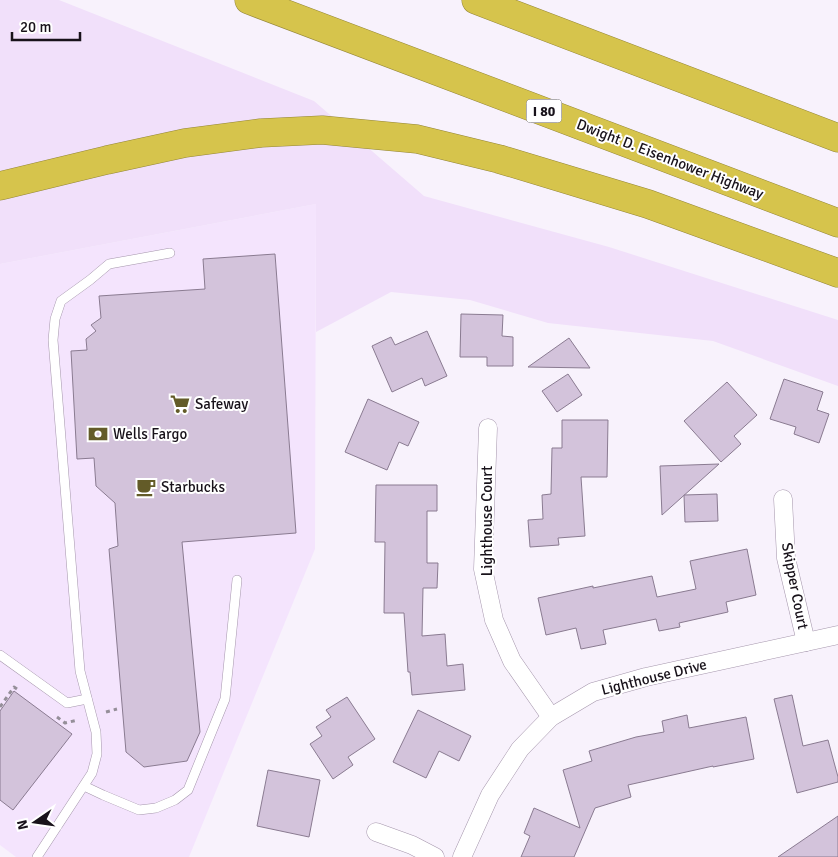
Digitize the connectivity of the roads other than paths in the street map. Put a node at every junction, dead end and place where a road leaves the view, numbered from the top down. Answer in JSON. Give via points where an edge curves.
{"nodes":[{"id":1,"x":249,"y":0,"type":"edge"},
{"id":2,"x":476,"y":0,"type":"edge"},
{"id":3,"x":838,"y":138,"type":"edge"},
{"id":4,"x":0,"y":186,"type":"edge"},
{"id":5,"x":838,"y":223,"type":"edge"},
{"id":6,"x":170,"y":253,"type":"dead end"},
{"id":7,"x":838,"y":273,"type":"edge"},
{"id":8,"x":488,"y":428,"type":"dead end"},
{"id":9,"x":783,"y":499,"type":"dead end"},
{"id":10,"x":237,"y":580,"type":"dead end"},
{"id":11,"x":838,"y":635,"type":"edge"},
{"id":12,"x":806,"y":642,"type":"junction"},
{"id":13,"x":0,"y":655,"type":"edge"},
{"id":14,"x":87,"y":699,"type":"junction"},
{"id":15,"x":552,"y":717,"type":"junction"},
{"id":16,"x":84,"y":786,"type":"junction"},
{"id":17,"x":376,"y":832,"type":"dead end"},
{"id":18,"x":37,"y":857,"type":"edge"},
{"id":19,"x":435,"y":857,"type":"edge"},
{"id":20,"x":462,"y":857,"type":"edge"}],
"edges":[{"from":1,"to":5,"type":"highway","name":"Dwight D. Eisenhower Highway","number":"I 80"},
{"from":2,"to":3,"type":"highway"},
{"from":4,"to":7,"type":"highway","via":[[185,143],[261,132],[322,130],[417,139],[499,159],[648,204]]},
{"from":6,"to":14,"type":"lane","via":[[109,264],[61,301],[55,319],[53,340],[80,671]]},
{"from":8,"to":15,"type":"street","name":"Lighthouse Court","via":[[483,569],[494,620],[512,661]]},
{"from":9,"to":12,"type":"street","name":"Skipper Court","via":[[786,558]]},
{"from":10,"to":16,"type":"lane","via":[[225,699],[188,790],[156,808],[139,810]]},
{"from":11,"to":12,"type":"street","name":"Lighthouse Drive"},
{"from":12,"to":15,"type":"street","name":"Lighthouse Drive","via":[[593,692]]},
{"from":13,"to":14,"type":"lane","via":[[67,703]]},
{"from":14,"to":16,"type":"lane","via":[[96,732],[97,754],[92,773]]},
{"from":15,"to":20,"type":"street","name":"Lighthouse Drive","via":[[520,749],[490,795]]},
{"from":16,"to":18,"type":"lane"},
{"from":17,"to":19,"type":"street"}]}
